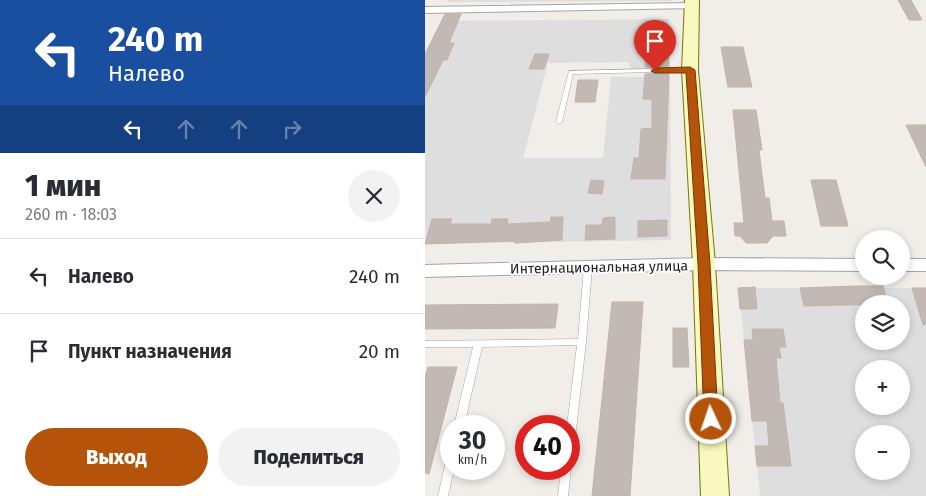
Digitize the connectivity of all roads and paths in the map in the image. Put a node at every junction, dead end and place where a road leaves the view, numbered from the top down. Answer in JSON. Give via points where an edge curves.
{"nodes":[{"id":1,"x":429,"y":0,"type":"edge"},
{"id":2,"x":692,"y":3,"type":"edge"},
{"id":3,"x":425,"y":9,"type":"edge"},
{"id":4,"x":690,"y":70,"type":"junction"},
{"id":5,"x":559,"y":122,"type":"dead end"},
{"id":6,"x":704,"y":264,"type":"junction"},
{"id":7,"x":855,"y":265,"type":"edge"},
{"id":8,"x":910,"y":265,"type":"edge"},
{"id":9,"x":926,"y":265,"type":"edge"},
{"id":10,"x":588,"y":267,"type":"junction"},
{"id":11,"x":425,"y":271,"type":"edge"},
{"id":12,"x":582,"y":342,"type":"junction"},
{"id":13,"x":425,"y":344,"type":"edge"},
{"id":14,"x":477,"y":344,"type":"junction"},
{"id":15,"x":461,"y":415,"type":"edge"},
{"id":16,"x":573,"y":415,"type":"edge"},
{"id":17,"x":447,"y":480,"type":"edge"},
{"id":18,"x":565,"y":480,"type":"edge"},
{"id":19,"x":443,"y":496,"type":"edge"},
{"id":20,"x":563,"y":496,"type":"edge"},
{"id":21,"x":715,"y":496,"type":"edge"}],
"edges":[{"from":1,"to":3,"type":"street"},
{"from":2,"to":3,"type":"street"},
{"from":2,"to":4,"type":"street"},
{"from":4,"to":5,"type":"lane","via":[[571,72]]},
{"from":4,"to":6,"type":"street"},
{"from":6,"to":7,"type":"street","name":"Интернациональная улица"},
{"from":6,"to":10,"type":"street","name":"Интернациональная улица"},
{"from":6,"to":21,"type":"street"},
{"from":8,"to":9,"type":"street"},
{"from":10,"to":11,"type":"street","name":"Интернациональная улица"},
{"from":10,"to":12,"type":"lane"},
{"from":12,"to":14,"type":"lane"},
{"from":12,"to":16,"type":"lane"},
{"from":13,"to":14,"type":"lane"},
{"from":14,"to":15,"type":"lane"},
{"from":17,"to":19,"type":"lane"},
{"from":18,"to":20,"type":"lane"}]}
